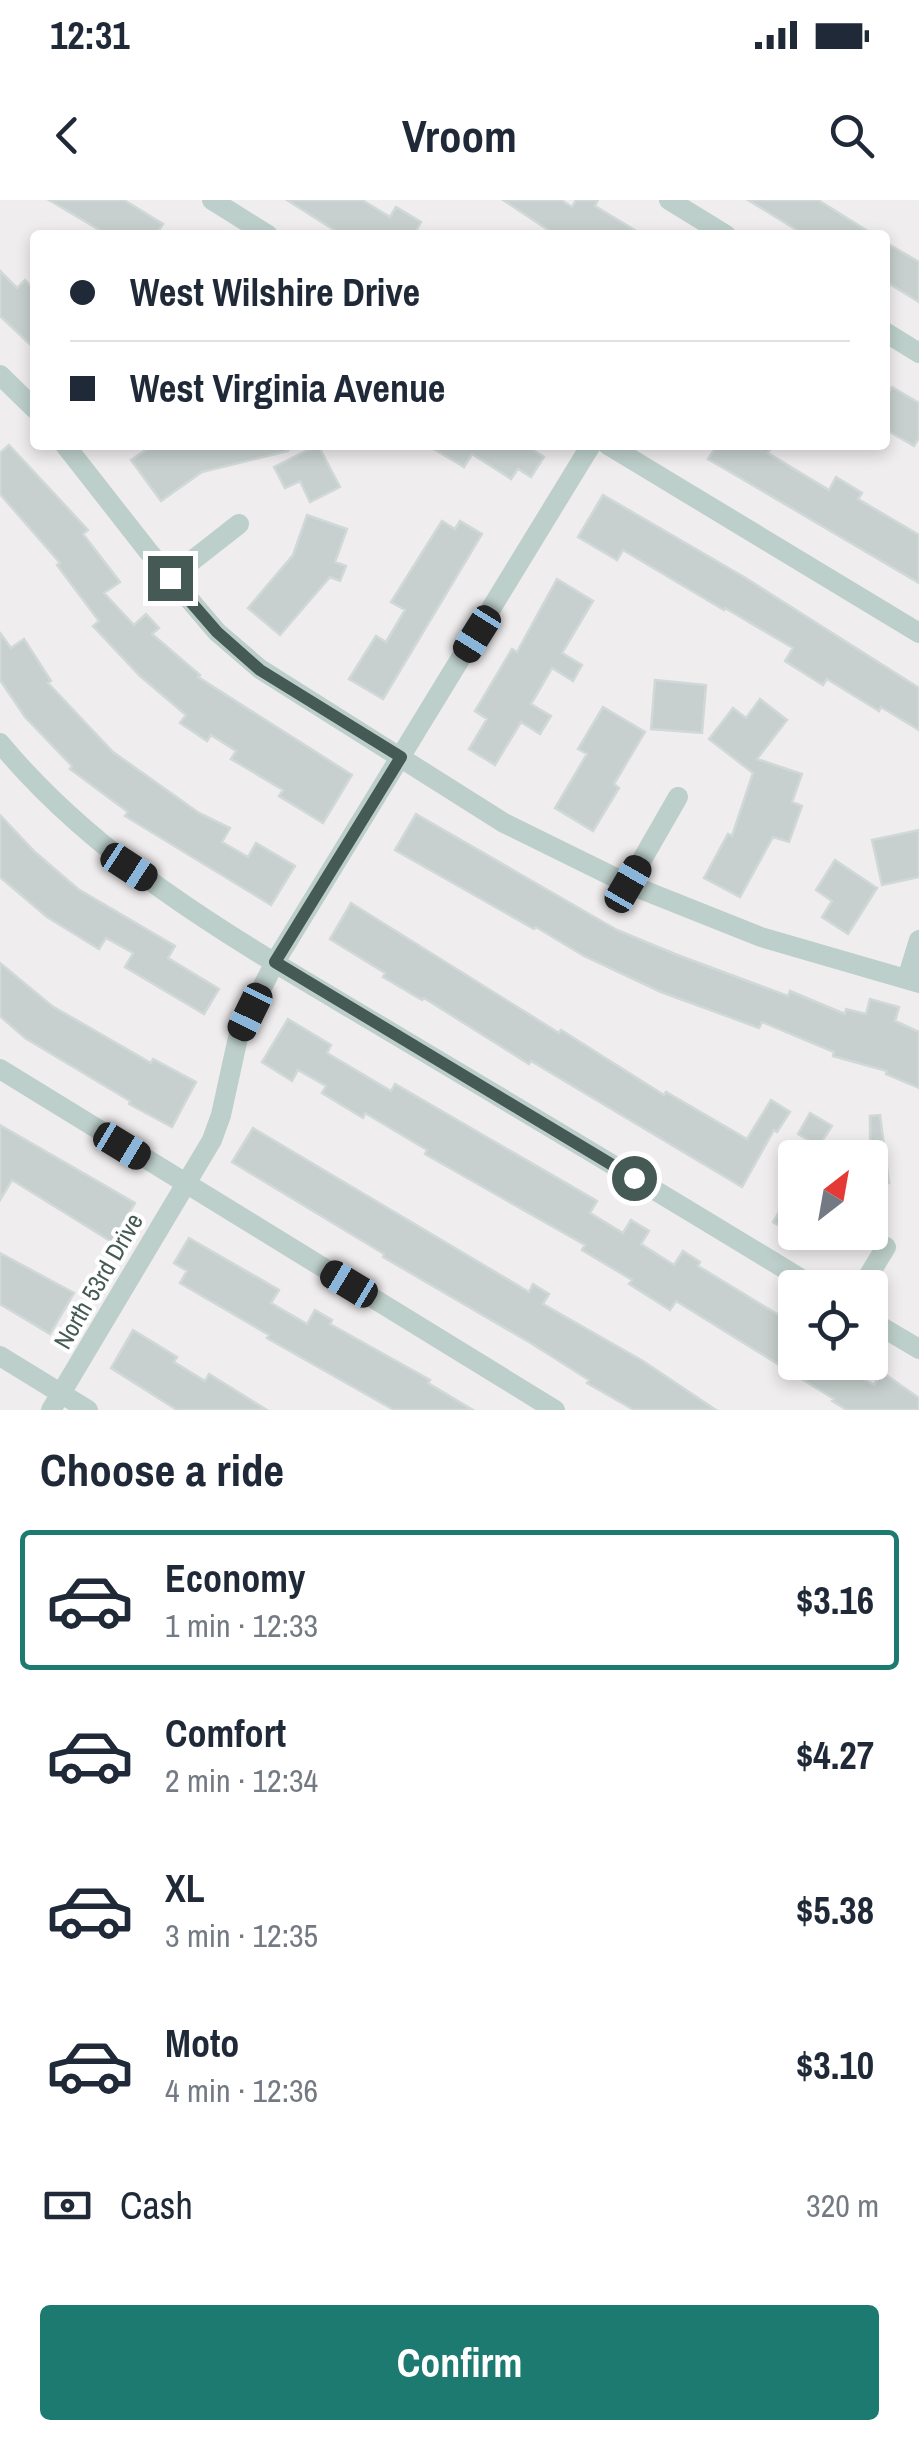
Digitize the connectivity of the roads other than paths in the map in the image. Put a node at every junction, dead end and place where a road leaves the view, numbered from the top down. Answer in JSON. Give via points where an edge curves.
{"nodes":[{"id":1,"x":212,"y":200,"type":"edge"},
{"id":2,"x":669,"y":200,"type":"edge"},
{"id":3,"x":260,"y":230,"type":"edge"},
{"id":4,"x":718,"y":230,"type":"edge"},
{"id":5,"x":890,"y":335,"type":"edge"},
{"id":6,"x":919,"y":353,"type":"edge"},
{"id":7,"x":0,"y":375,"type":"edge"},
{"id":8,"x":30,"y":404,"type":"edge"},
{"id":9,"x":69,"y":450,"type":"edge"},
{"id":10,"x":588,"y":450,"type":"edge"},
{"id":11,"x":616,"y":450,"type":"edge"},
{"id":12,"x":239,"y":524,"type":"dead end"},
{"id":13,"x":170,"y":578,"type":"junction"},
{"id":14,"x":919,"y":633,"type":"edge"},
{"id":15,"x":0,"y":743,"type":"edge"},
{"id":16,"x":401,"y":757,"type":"junction"},
{"id":17,"x":678,"y":797,"type":"dead end"},
{"id":18,"x":628,"y":884,"type":"junction"},
{"id":19,"x":919,"y":940,"type":"edge"},
{"id":20,"x":275,"y":962,"type":"junction"},
{"id":21,"x":913,"y":981,"type":"edge"},
{"id":22,"x":0,"y":1069,"type":"edge"},
{"id":23,"x":185,"y":1184,"type":"junction"},
{"id":24,"x":786,"y":1270,"type":"edge"},
{"id":25,"x":888,"y":1331,"type":"edge"},
{"id":26,"x":919,"y":1350,"type":"edge"},
{"id":27,"x":0,"y":1356,"type":"edge"},
{"id":28,"x":56,"y":1402,"type":"edge"},
{"id":29,"x":88,"y":1410,"type":"edge"},
{"id":30,"x":556,"y":1410,"type":"edge"}],
"edges":[{"from":1,"to":3,"type":"street"},
{"from":2,"to":4,"type":"street"},
{"from":5,"to":6,"type":"street"},
{"from":7,"to":8,"type":"street"},
{"from":9,"to":13,"type":"street"},
{"from":10,"to":16,"type":"street","name":"North 53rd Drive"},
{"from":11,"to":14,"type":"street"},
{"from":12,"to":13,"type":"street"},
{"from":13,"to":16,"type":"street","via":[[260,670]]},
{"from":15,"to":20,"type":"street","via":[[29,778],[129,867]]},
{"from":16,"to":18,"type":"street","via":[[504,822]]},
{"from":16,"to":20,"type":"street","name":"North 53rd Drive"},
{"from":17,"to":18,"type":"street"},
{"from":18,"to":21,"type":"street","via":[[761,937]]},
{"from":19,"to":21,"type":"street"},
{"from":20,"to":23,"type":"street","name":"North 53rd Drive","via":[[239,1033],[212,1140]]},
{"from":20,"to":24,"type":"street"},
{"from":22,"to":23,"type":"street"},
{"from":23,"to":28,"type":"street","name":"North 53rd Drive"},
{"from":23,"to":30,"type":"street"},
{"from":25,"to":26,"type":"street"},
{"from":27,"to":28,"type":"street"},
{"from":28,"to":29,"type":"street"}]}
